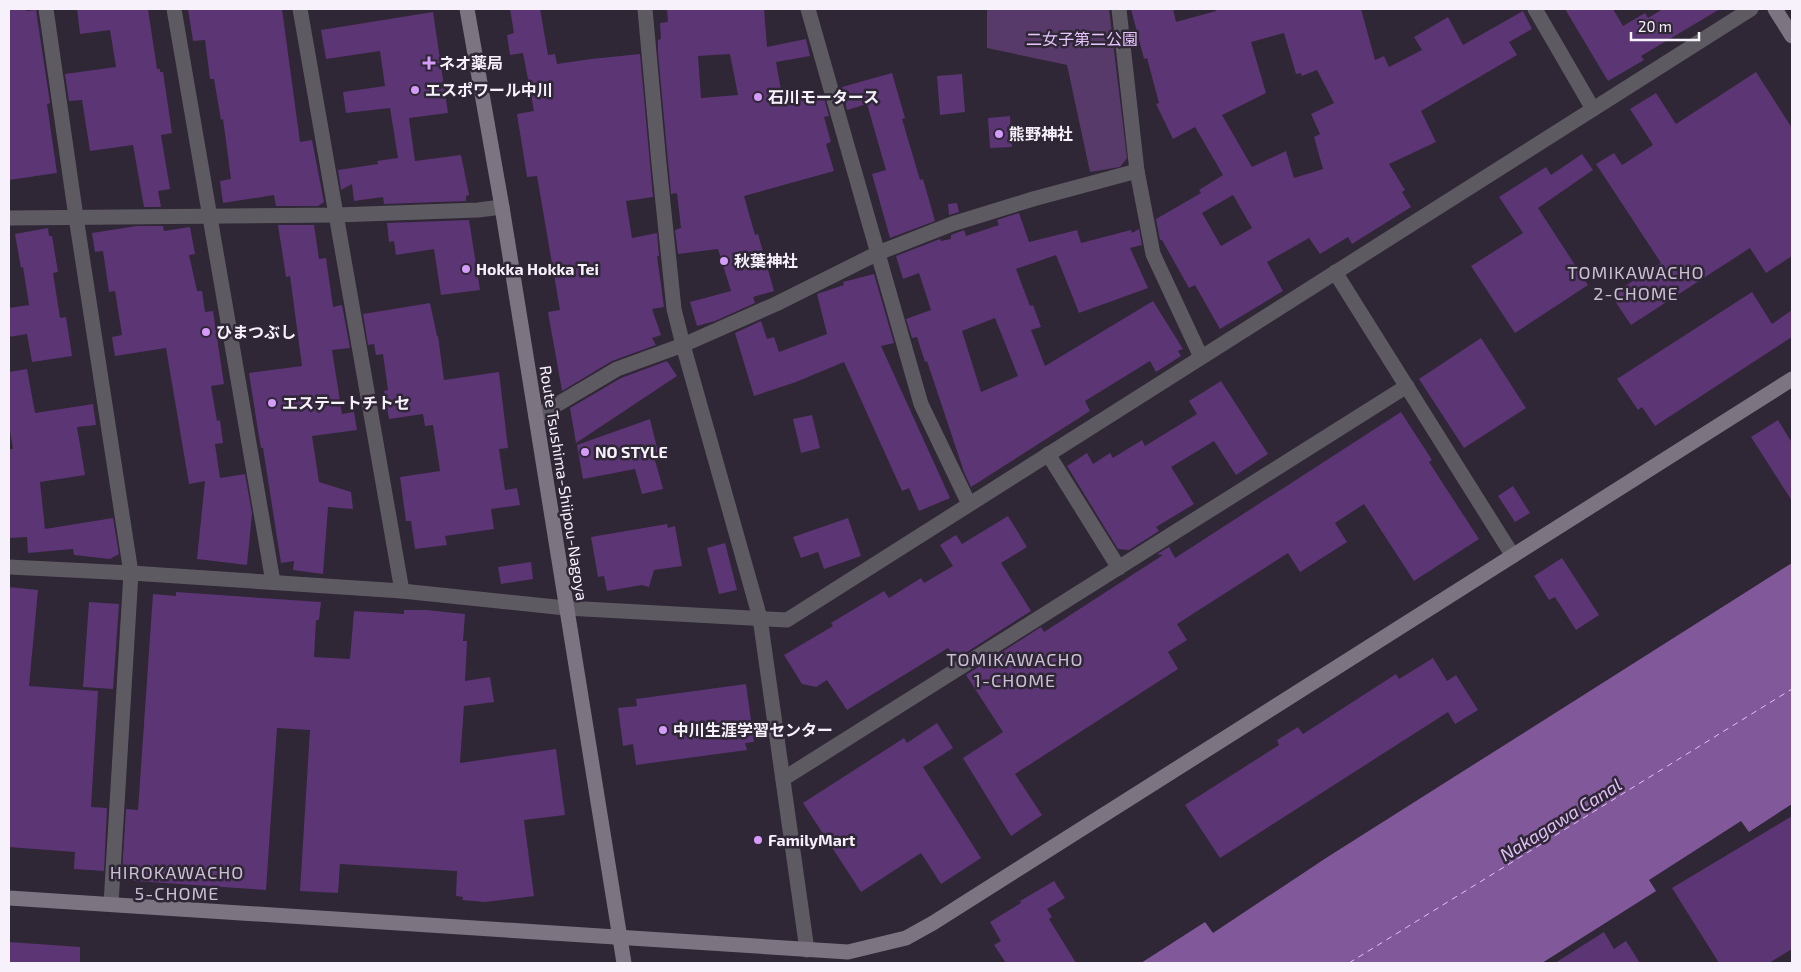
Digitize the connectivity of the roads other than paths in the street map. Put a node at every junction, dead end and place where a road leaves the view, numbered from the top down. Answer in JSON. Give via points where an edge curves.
{"nodes":[{"id":1,"x":46,"y":9,"type":"edge"},
{"id":2,"x":174,"y":9,"type":"edge"},
{"id":3,"x":300,"y":9,"type":"edge"},
{"id":4,"x":467,"y":9,"type":"edge"},
{"id":5,"x":645,"y":9,"type":"edge"},
{"id":6,"x":808,"y":9,"type":"edge"},
{"id":7,"x":1119,"y":9,"type":"edge"},
{"id":8,"x":1535,"y":9,"type":"edge"},
{"id":9,"x":1751,"y":9,"type":"edge"},
{"id":10,"x":1776,"y":9,"type":"edge"},
{"id":11,"x":1792,"y":36,"type":"edge"},
{"id":12,"x":1593,"y":109,"type":"junction"},
{"id":13,"x":1137,"y":171,"type":"junction"},
{"id":14,"x":502,"y":207,"type":"junction"},
{"id":15,"x":209,"y":216,"type":"junction"},
{"id":16,"x":337,"y":216,"type":"junction"},
{"id":17,"x":76,"y":217,"type":"junction"},
{"id":18,"x":9,"y":218,"type":"edge"},
{"id":19,"x":878,"y":253,"type":"junction"},
{"id":20,"x":1335,"y":272,"type":"junction"},
{"id":21,"x":683,"y":345,"type":"junction"},
{"id":22,"x":1202,"y":357,"type":"junction"},
{"id":23,"x":1792,"y":378,"type":"edge"},
{"id":24,"x":1407,"y":386,"type":"junction"},
{"id":25,"x":536,"y":418,"type":"junction"},
{"id":26,"x":1048,"y":454,"type":"junction"},
{"id":27,"x":969,"y":504,"type":"junction"},
{"id":28,"x":1513,"y":556,"type":"junction"},
{"id":29,"x":9,"y":567,"type":"edge"},
{"id":30,"x":1118,"y":568,"type":"junction"},
{"id":31,"x":132,"y":573,"type":"junction"},
{"id":32,"x":273,"y":582,"type":"junction"},
{"id":33,"x":402,"y":592,"type":"junction"},
{"id":34,"x":566,"y":608,"type":"junction"},
{"id":35,"x":760,"y":618,"type":"junction"},
{"id":36,"x":782,"y":779,"type":"junction"},
{"id":37,"x":9,"y":898,"type":"edge"},
{"id":38,"x":111,"y":904,"type":"junction"},
{"id":39,"x":619,"y":936,"type":"junction"},
{"id":40,"x":807,"y":950,"type":"junction"},
{"id":41,"x":624,"y":963,"type":"edge"}],
"edges":[{"from":1,"to":17,"type":"street"},
{"from":2,"to":15,"type":"street"},
{"from":3,"to":16,"type":"street"},
{"from":4,"to":14,"type":"street","name":"Route Tsushima-Shiipou-Nagoya"},
{"from":5,"to":21,"type":"street","via":[[674,309]]},
{"from":6,"to":19,"type":"street"},
{"from":7,"to":13,"type":"street"},
{"from":8,"to":12,"type":"street"},
{"from":9,"to":12,"type":"street"},
{"from":10,"to":11,"type":"street"},
{"from":12,"to":20,"type":"street"},
{"from":13,"to":19,"type":"street","via":[[961,221]]},
{"from":13,"to":22,"type":"street","via":[[1153,254]]},
{"from":14,"to":16,"type":"street"},
{"from":14,"to":25,"type":"street","name":"Route Tsushima-Shiipou-Nagoya"},
{"from":15,"to":16,"type":"street"},
{"from":15,"to":17,"type":"street"},
{"from":15,"to":32,"type":"street"},
{"from":16,"to":33,"type":"street"},
{"from":17,"to":18,"type":"street"},
{"from":17,"to":31,"type":"street"},
{"from":19,"to":21,"type":"street","via":[[788,299]]},
{"from":19,"to":27,"type":"street","via":[[920,404]]},
{"from":20,"to":22,"type":"street"},
{"from":20,"to":24,"type":"street"},
{"from":21,"to":25,"type":"street","via":[[617,370]]},
{"from":21,"to":35,"type":"street"},
{"from":22,"to":26,"type":"street"},
{"from":23,"to":28,"type":"street"},
{"from":24,"to":28,"type":"street"},
{"from":24,"to":30,"type":"street"},
{"from":25,"to":34,"type":"street","name":"Route Tsushima-Shiipou-Nagoya"},
{"from":26,"to":27,"type":"street"},
{"from":26,"to":30,"type":"street"},
{"from":27,"to":35,"type":"street","via":[[787,620]]},
{"from":28,"to":40,"type":"street","via":[[933,923],[906,938],[848,952]]},
{"from":29,"to":31,"type":"street"},
{"from":30,"to":36,"type":"street"},
{"from":31,"to":32,"type":"street"},
{"from":31,"to":38,"type":"street"},
{"from":32,"to":33,"type":"street"},
{"from":33,"to":34,"type":"street"},
{"from":34,"to":35,"type":"street"},
{"from":34,"to":39,"type":"street","name":"Route Tsushima-Shiipou-Nagoya"},
{"from":35,"to":36,"type":"street"},
{"from":36,"to":40,"type":"street"},
{"from":37,"to":38,"type":"street"},
{"from":38,"to":39,"type":"street"},
{"from":39,"to":40,"type":"street"},
{"from":39,"to":41,"type":"street","name":"Route Tsushima-Shiipou-Nagoya"}]}
